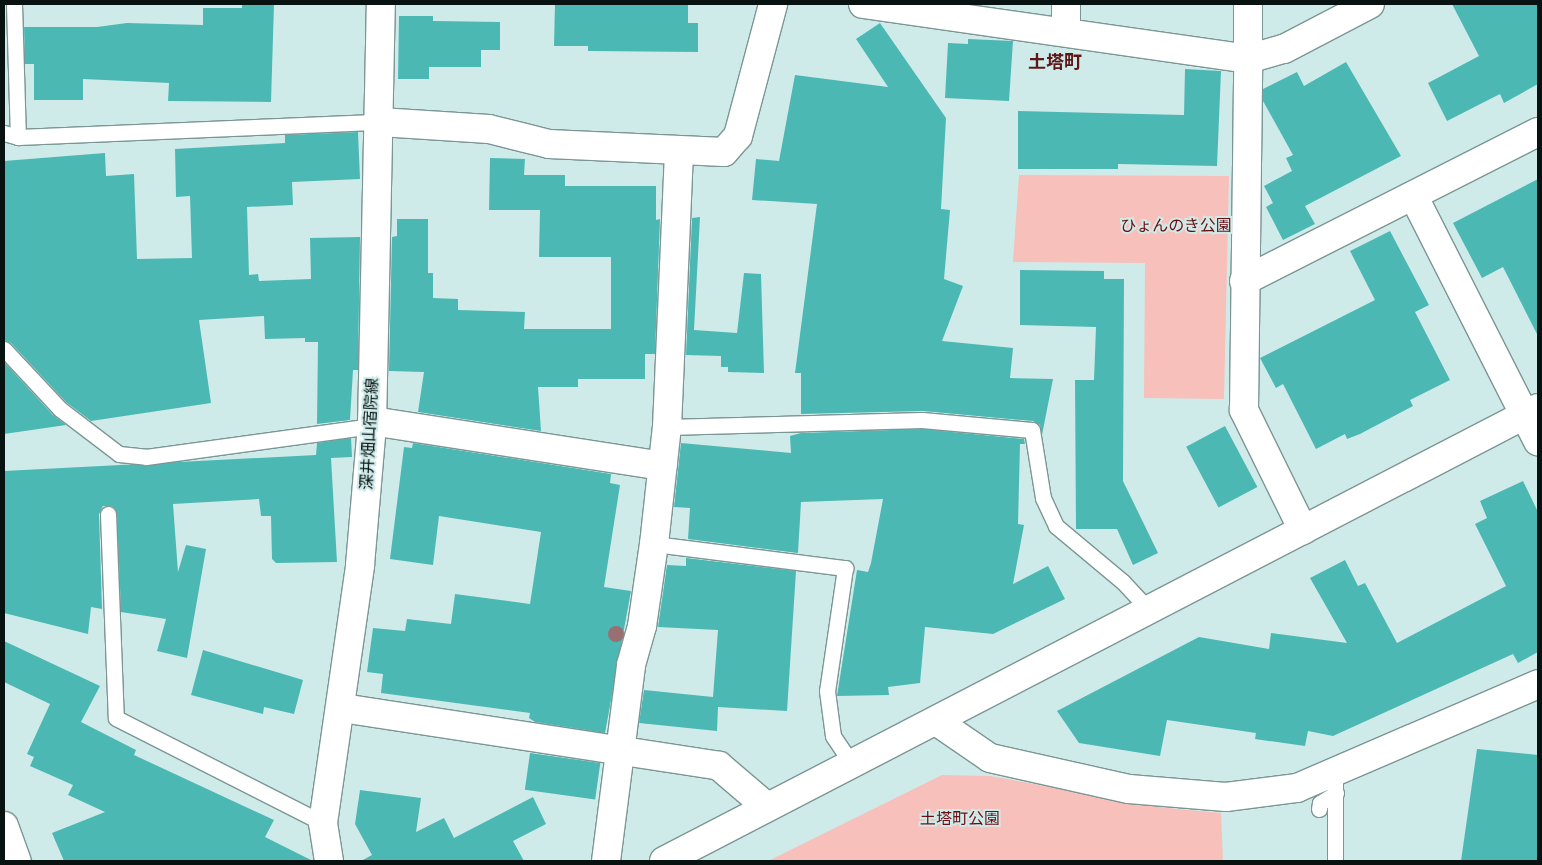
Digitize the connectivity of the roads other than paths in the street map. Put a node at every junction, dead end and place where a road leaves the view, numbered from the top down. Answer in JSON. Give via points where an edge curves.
{"nodes":[{"id":1,"x":14,"y":4,"type":"edge"},
{"id":2,"x":381,"y":4,"type":"edge"},
{"id":3,"x":773,"y":4,"type":"edge"},
{"id":4,"x":863,"y":4,"type":"edge"},
{"id":5,"x":1066,"y":4,"type":"edge"},
{"id":6,"x":1248,"y":4,"type":"edge"},
{"id":7,"x":1370,"y":4,"type":"edge"},
{"id":8,"x":1066,"y":32,"type":"junction"},
{"id":9,"x":1248,"y":59,"type":"junction"},
{"id":10,"x":380,"y":122,"type":"junction"},
{"id":11,"x":1538,"y":132,"type":"edge"},
{"id":12,"x":11,"y":135,"type":"edge"},
{"id":13,"x":679,"y":150,"type":"junction"},
{"id":14,"x":1414,"y":197,"type":"junction"},
{"id":15,"x":1244,"y":281,"type":"junction"},
{"id":16,"x":4,"y":349,"type":"edge"},
{"id":17,"x":1531,"y":412,"type":"edge"},
{"id":18,"x":372,"y":424,"type":"junction"},
{"id":19,"x":667,"y":427,"type":"junction"},
{"id":20,"x":1538,"y":441,"type":"edge"},
{"id":21,"x":663,"y":466,"type":"junction"},
{"id":22,"x":108,"y":514,"type":"dead end"},
{"id":23,"x":1303,"y":530,"type":"junction"},
{"id":24,"x":654,"y":544,"type":"junction"},
{"id":25,"x":1150,"y":611,"type":"junction"},
{"id":26,"x":1538,"y":684,"type":"edge"},
{"id":27,"x":342,"y":708,"type":"junction"},
{"id":28,"x":936,"y":721,"type":"junction"},
{"id":29,"x":618,"y":752,"type":"junction"},
{"id":30,"x":851,"y":763,"type":"junction"},
{"id":31,"x":1335,"y":783,"type":"junction"},
{"id":32,"x":767,"y":807,"type":"junction"},
{"id":33,"x":1318,"y":808,"type":"dead end"},
{"id":34,"x":323,"y":823,"type":"junction"},
{"id":35,"x":4,"y":826,"type":"edge"},
{"id":36,"x":17,"y":861,"type":"edge"},
{"id":37,"x":329,"y":861,"type":"edge"},
{"id":38,"x":606,"y":861,"type":"edge"},
{"id":39,"x":664,"y":861,"type":"edge"},
{"id":40,"x":1336,"y":861,"type":"edge"}],
"edges":[{"from":1,"to":12,"type":"lane"},
{"from":2,"to":10,"type":"street","name":"深井畑山宿院線"},
{"from":3,"to":13,"type":"street","via":[[738,136],[724,152]]},
{"from":4,"to":8,"type":"street"},
{"from":5,"to":8,"type":"street"},
{"from":6,"to":9,"type":"street"},
{"from":7,"to":9,"type":"street","via":[[1284,49]]},
{"from":8,"to":9,"type":"street"},
{"from":9,"to":15,"type":"street"},
{"from":10,"to":12,"type":"lane"},
{"from":10,"to":13,"type":"street","via":[[489,129],[549,144]]},
{"from":10,"to":18,"type":"street","name":"深井畑山宿院線"},
{"from":11,"to":14,"type":"street"},
{"from":13,"to":19,"type":"street"},
{"from":14,"to":15,"type":"street"},
{"from":14,"to":17,"type":"street"},
{"from":15,"to":23,"type":"street","via":[[1244,410]]},
{"from":16,"to":18,"type":"lane","via":[[60,409],[119,454],[146,457]]},
{"from":17,"to":20,"type":"street"},
{"from":17,"to":23,"type":"street"},
{"from":18,"to":21,"type":"street"},
{"from":18,"to":27,"type":"street","name":"深井畑山宿院線"},
{"from":19,"to":21,"type":"street"},
{"from":19,"to":25,"type":"lane","via":[[922,420],[1032,430],[1043,498],[1056,526],[1123,582]]},
{"from":21,"to":24,"type":"street"},
{"from":22,"to":34,"type":"lane","via":[[116,718]]},
{"from":23,"to":25,"type":"street"},
{"from":24,"to":29,"type":"street"},
{"from":24,"to":30,"type":"lane","via":[[845,568],[827,691],[833,736]]},
{"from":25,"to":28,"type":"street"},
{"from":26,"to":31,"type":"street"},
{"from":27,"to":29,"type":"street"},
{"from":27,"to":34,"type":"street","name":"深井畑山宿院線"},
{"from":28,"to":30,"type":"street"},
{"from":28,"to":31,"type":"street","via":[[990,758],[1060,776],[1176,795],[1226,797]]},
{"from":29,"to":32,"type":"street","via":[[719,766]]},
{"from":29,"to":38,"type":"street"},
{"from":30,"to":32,"type":"street"},
{"from":31,"to":33,"type":"lane"},
{"from":31,"to":40,"type":"lane"},
{"from":32,"to":39,"type":"street"},
{"from":34,"to":37,"type":"street","name":"深井畑山宿院線"},
{"from":35,"to":36,"type":"street"}]}
